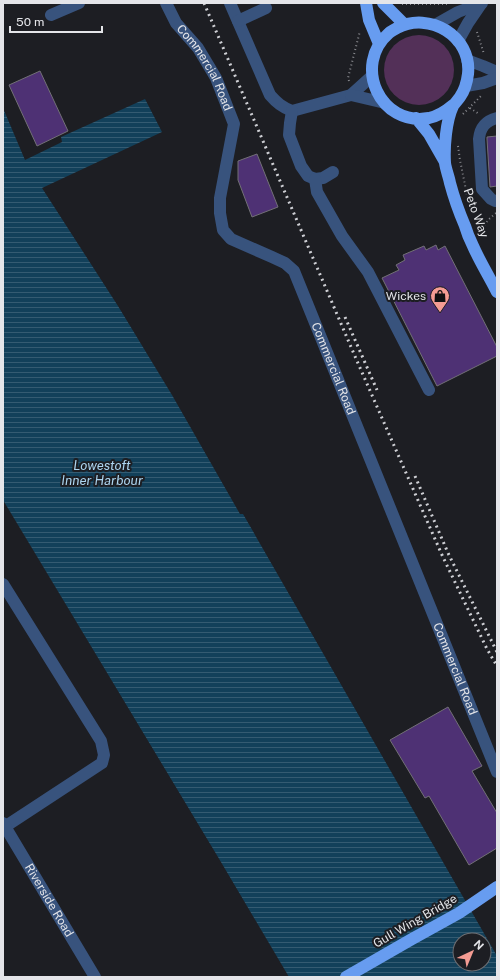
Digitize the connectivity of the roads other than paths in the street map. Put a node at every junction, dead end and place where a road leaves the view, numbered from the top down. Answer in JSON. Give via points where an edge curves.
{"nodes":[{"id":1,"x":79,"y":3,"type":"edge"},
{"id":2,"x":166,"y":3,"type":"edge"},
{"id":3,"x":230,"y":3,"type":"edge"},
{"id":4,"x":366,"y":3,"type":"edge"},
{"id":5,"x":383,"y":3,"type":"edge"},
{"id":6,"x":482,"y":3,"type":"edge"},
{"id":7,"x":266,"y":8,"type":"dead end"},
{"id":8,"x":51,"y":15,"type":"dead end"},
{"id":9,"x":238,"y":21,"type":"junction"},
{"id":10,"x":404,"y":24,"type":"junction"},
{"id":11,"x":435,"y":25,"type":"junction"},
{"id":12,"x":458,"y":41,"type":"junction"},
{"id":13,"x":379,"y":44,"type":"junction"},
{"id":14,"x":467,"y":60,"type":"junction"},
{"id":15,"x":497,"y":72,"type":"edge"},
{"id":16,"x":372,"y":76,"type":"junction"},
{"id":17,"x":497,"y":78,"type":"edge"},
{"id":18,"x":466,"y":86,"type":"junction"},
{"id":19,"x":351,"y":95,"type":"junction"},
{"id":20,"x":385,"y":103,"type":"junction"},
{"id":21,"x":453,"y":105,"type":"junction"},
{"id":22,"x":292,"y":111,"type":"junction"},
{"id":23,"x":416,"y":118,"type":"junction"},
{"id":24,"x":497,"y":118,"type":"edge"},
{"id":25,"x":445,"y":163,"type":"junction"},
{"id":26,"x":334,"y":172,"type":"dead end"},
{"id":27,"x":315,"y":179,"type":"junction"},
{"id":28,"x":497,"y":201,"type":"edge"},
{"id":29,"x":497,"y":292,"type":"edge"},
{"id":30,"x":429,"y":390,"type":"dead end"},
{"id":31,"x":3,"y":584,"type":"edge"},
{"id":32,"x":497,"y":772,"type":"edge"},
{"id":33,"x":4,"y":826,"type":"edge"},
{"id":34,"x":497,"y":887,"type":"edge"},
{"id":35,"x":94,"y":977,"type":"edge"},
{"id":36,"x":346,"y":977,"type":"edge"}],
"edges":[{"from":1,"to":8,"type":"street"},
{"from":2,"to":32,"type":"street","name":"Commercial Road","via":[[176,23],[198,48],[216,78],[234,124],[220,198],[223,230],[231,239],[284,263],[294,271]]},
{"from":3,"to":9,"type":"street"},
{"from":4,"to":13,"type":"highway","via":[[369,20]]},
{"from":5,"to":10,"type":"highway"},
{"from":6,"to":11,"type":"street","via":[[458,12]]},
{"from":6,"to":12,"type":"street"},
{"from":7,"to":9,"type":"street"},
{"from":9,"to":22,"type":"street","via":[[270,95],[278,104]]},
{"from":10,"to":11,"type":"highway","via":[[420,22]]},
{"from":10,"to":13,"type":"highway","via":[[390,32]]},
{"from":11,"to":12,"type":"highway","via":[[448,31]]},
{"from":12,"to":14,"type":"highway"},
{"from":13,"to":16,"type":"highway","via":[[372,60]]},
{"from":14,"to":15,"type":"street"},
{"from":14,"to":18,"type":"highway"},
{"from":16,"to":19,"type":"street"},
{"from":16,"to":20,"type":"highway","via":[[376,91]]},
{"from":17,"to":18,"type":"street"},
{"from":18,"to":21,"type":"highway"},
{"from":19,"to":20,"type":"street"},
{"from":19,"to":22,"type":"street"},
{"from":20,"to":23,"type":"highway","via":[[404,116]]},
{"from":21,"to":23,"type":"highway","via":[[436,116]]},
{"from":21,"to":25,"type":"highway","name":"Peto Way","via":[[446,128]]},
{"from":22,"to":27,"type":"street","via":[[289,135],[301,166],[308,176]]},
{"from":23,"to":25,"type":"highway","name":"Peto Way","via":[[429,134]]},
{"from":24,"to":28,"type":"street","via":[[489,120],[480,131],[479,139],[482,189],[491,199]]},
{"from":25,"to":29,"type":"highway","name":"Peto Way","via":[[454,199],[472,245]]},
{"from":26,"to":27,"type":"street"},
{"from":27,"to":30,"type":"street","via":[[318,192],[342,236],[368,272]]},
{"from":31,"to":33,"type":"street","via":[[101,741],[104,755],[102,763]]},
{"from":33,"to":35,"type":"street","name":"Riverside Road"},
{"from":34,"to":36,"type":"highway","name":"Gull Wing Bridge","via":[[459,913]]}]}
